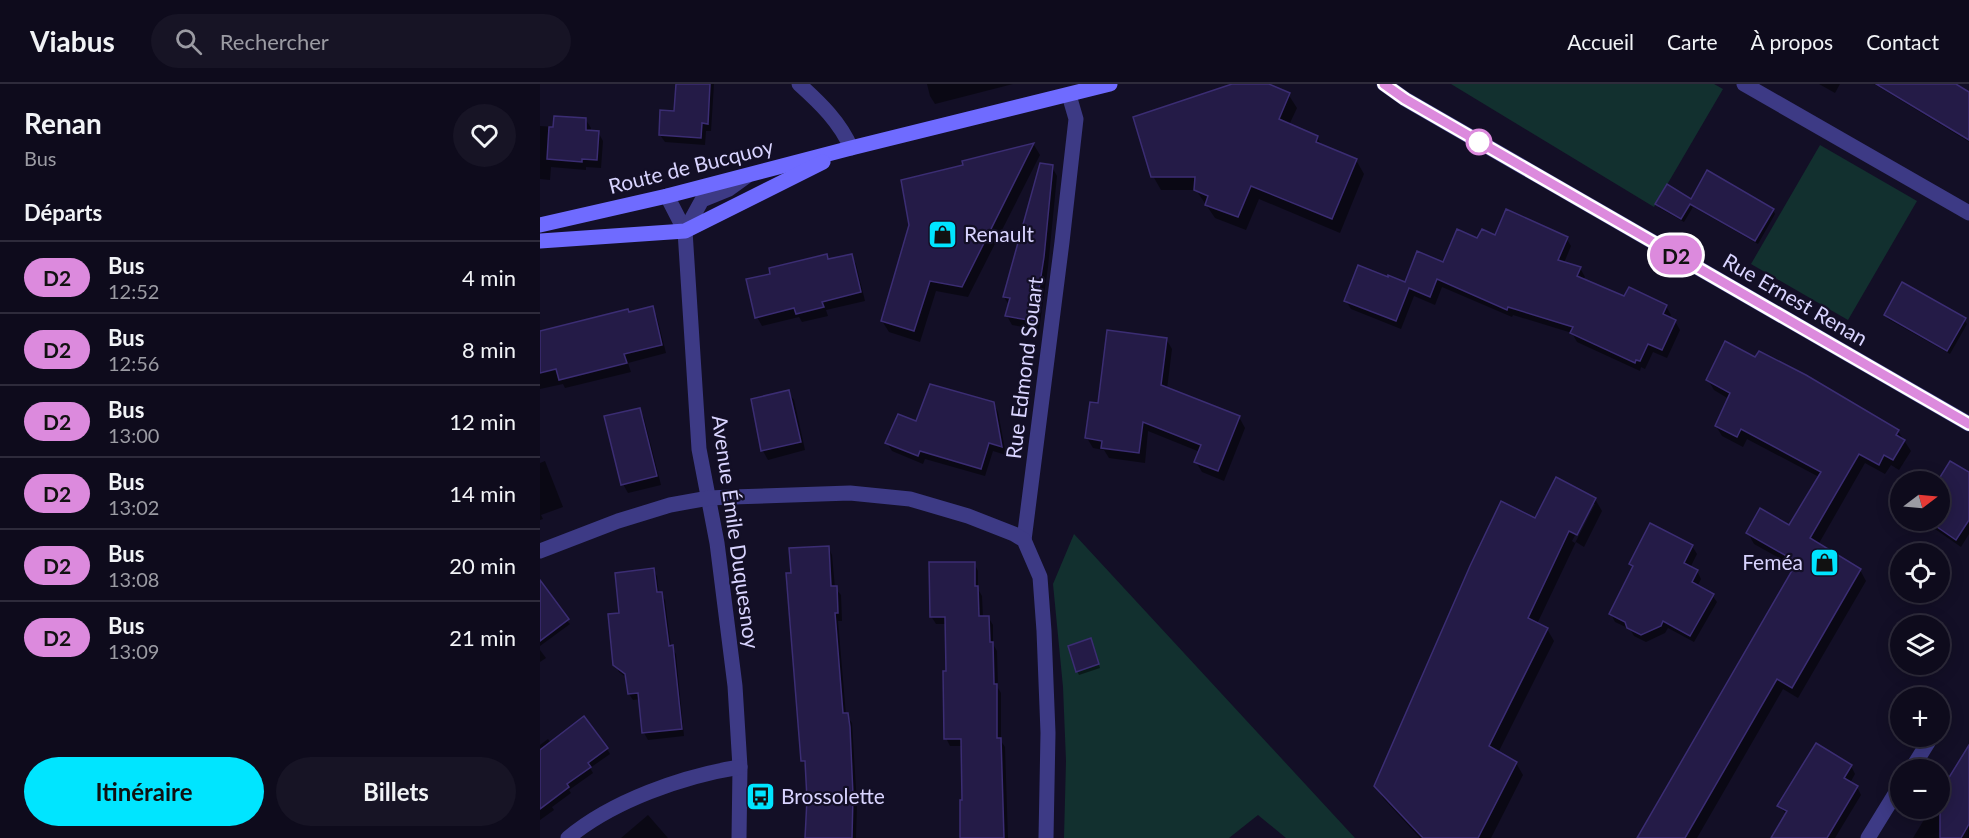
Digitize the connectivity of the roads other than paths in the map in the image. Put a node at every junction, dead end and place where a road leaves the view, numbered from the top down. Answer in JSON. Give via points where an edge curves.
{"nodes":[{"id":1,"x":799,"y":84,"type":"edge"},
{"id":2,"x":1110,"y":84,"type":"edge"},
{"id":3,"x":1384,"y":84,"type":"edge"},
{"id":4,"x":1744,"y":84,"type":"edge"},
{"id":5,"x":1069,"y":95,"type":"junction"},
{"id":6,"x":851,"y":148,"type":"junction"},
{"id":7,"x":748,"y":175,"type":"junction"},
{"id":8,"x":667,"y":196,"type":"junction"},
{"id":9,"x":1969,"y":213,"type":"edge"},
{"id":10,"x":540,"y":225,"type":"edge"},
{"id":11,"x":686,"y":231,"type":"junction"},
{"id":12,"x":540,"y":241,"type":"edge"},
{"id":13,"x":1969,"y":424,"type":"edge"},
{"id":14,"x":709,"y":498,"type":"junction"},
{"id":15,"x":1024,"y":540,"type":"junction"},
{"id":16,"x":540,"y":551,"type":"edge"},
{"id":17,"x":740,"y":767,"type":"junction"},
{"id":18,"x":1890,"y":802,"type":"edge"},
{"id":19,"x":568,"y":838,"type":"edge"},
{"id":20,"x":739,"y":838,"type":"edge"},
{"id":21,"x":1046,"y":838,"type":"edge"},
{"id":22,"x":1868,"y":838,"type":"edge"}],
"edges":[{"from":1,"to":6,"type":"street","via":[[844,132]]},
{"from":2,"to":5,"type":"main road","name":"Route de Bucquoy"},
{"from":3,"to":13,"type":"street","name":"Rue Ernest Renan"},
{"from":4,"to":9,"type":"street"},
{"from":5,"to":6,"type":"main road","name":"Route de Bucquoy"},
{"from":5,"to":15,"type":"street","name":"Rue Edmond Souart","via":[[1076,119]]},
{"from":6,"to":7,"type":"main road","name":"Route de Bucquoy"},
{"from":6,"to":11,"type":"main road","name":"Route de Bucquoy"},
{"from":7,"to":8,"type":"main road","name":"Route de Bucquoy"},
{"from":7,"to":11,"type":"street","via":[[729,189],[702,200]]},
{"from":8,"to":10,"type":"main road","name":"Route de Bucquoy"},
{"from":8,"to":11,"type":"street"},
{"from":11,"to":12,"type":"main road","name":"Route de Bucquoy"},
{"from":11,"to":14,"type":"street","name":"Avenue Émile Duquesnoy","via":[[699,449]]},
{"from":14,"to":15,"type":"street","via":[[850,493],[910,499],[968,516]]},
{"from":14,"to":16,"type":"street","via":[[618,521]]},
{"from":14,"to":17,"type":"street","name":"Avenue Émile Duquesnoy","via":[[735,687]]},
{"from":15,"to":21,"type":"street","via":[[1040,577],[1044,631],[1049,769]]},
{"from":17,"to":19,"type":"street","via":[[706,772],[626,801]]},
{"from":17,"to":20,"type":"street","name":"Avenue Émile Duquesnoy"},
{"from":18,"to":22,"type":"street"}]}
